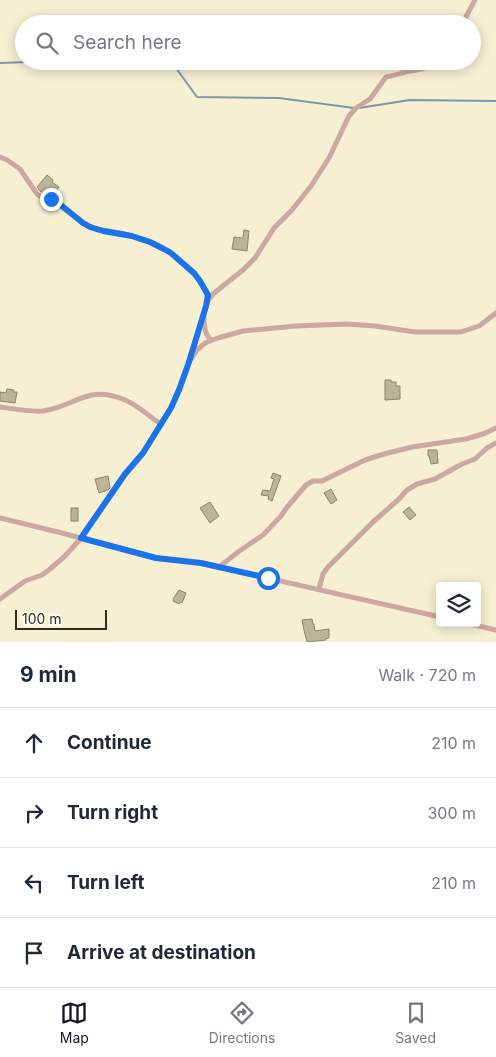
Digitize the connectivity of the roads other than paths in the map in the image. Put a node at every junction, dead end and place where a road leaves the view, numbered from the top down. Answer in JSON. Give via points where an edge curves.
{"nodes":[{"id":1,"x":475,"y":0,"type":"edge"},
{"id":2,"x":467,"y":15,"type":"edge"},
{"id":3,"x":423,"y":70,"type":"edge"},
{"id":4,"x":0,"y":157,"type":"edge"},
{"id":5,"x":208,"y":301,"type":"junction"},
{"id":6,"x":204,"y":312,"type":"junction"},
{"id":7,"x":496,"y":313,"type":"edge"},
{"id":8,"x":211,"y":340,"type":"junction"},
{"id":9,"x":189,"y":362,"type":"junction"},
{"id":10,"x":0,"y":407,"type":"edge"},
{"id":11,"x":161,"y":424,"type":"junction"},
{"id":12,"x":496,"y":428,"type":"edge"},
{"id":13,"x":496,"y":443,"type":"edge"},
{"id":14,"x":0,"y":518,"type":"edge"},
{"id":15,"x":81,"y":538,"type":"junction"},
{"id":16,"x":219,"y":568,"type":"junction"},
{"id":17,"x":319,"y":589,"type":"junction"},
{"id":18,"x":0,"y":599,"type":"edge"},
{"id":19,"x":436,"y":616,"type":"edge"},
{"id":20,"x":481,"y":626,"type":"edge"},
{"id":21,"x":496,"y":630,"type":"edge"}],
"edges":[{"from":1,"to":2,"type":"street"},
{"from":3,"to":5,"type":"street","via":[[386,77],[370,99],[352,112],[329,158],[305,194],[274,228],[251,263]]},
{"from":4,"to":5,"type":"street","via":[[20,169],[37,194],[57,202],[83,223],[150,242],[171,253],[197,277]]},
{"from":5,"to":6,"type":"street"},
{"from":6,"to":8,"type":"street","via":[[205,330]]},
{"from":6,"to":9,"type":"street"},
{"from":7,"to":8,"type":"street","via":[[479,326],[461,332],[415,332],[346,324],[262,328]]},
{"from":8,"to":9,"type":"street","via":[[196,350]]},
{"from":9,"to":11,"type":"street"},
{"from":10,"to":11,"type":"street","via":[[42,411],[100,394],[123,399]]},
{"from":11,"to":15,"type":"street"},
{"from":12,"to":16,"type":"street","via":[[466,439],[412,446],[384,454],[322,481],[310,482],[263,535]]},
{"from":13,"to":17,"type":"street","via":[[475,459],[407,490],[328,566]]},
{"from":14,"to":15,"type":"street"},
{"from":15,"to":16,"type":"street","via":[[156,558]]},
{"from":15,"to":18,"type":"street","via":[[50,569],[25,581]]},
{"from":16,"to":17,"type":"street"},
{"from":17,"to":19,"type":"street"},
{"from":20,"to":21,"type":"street"}]}
